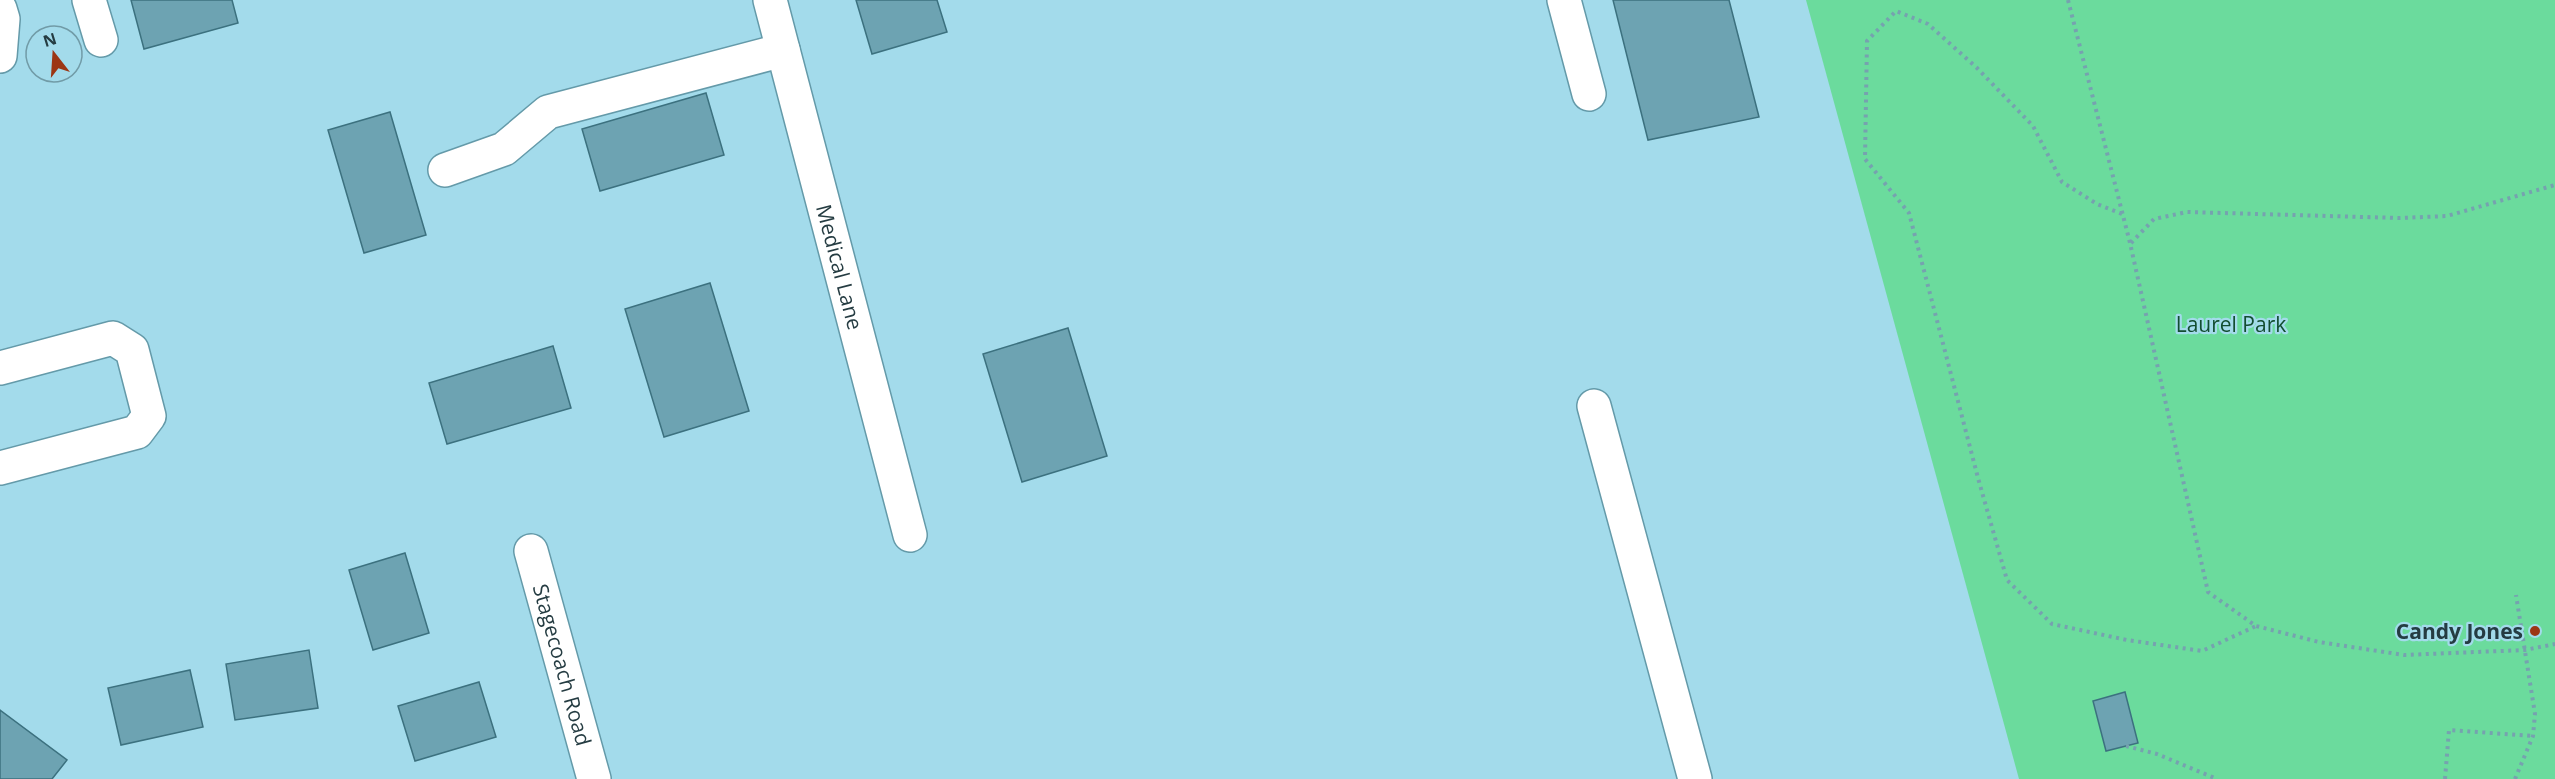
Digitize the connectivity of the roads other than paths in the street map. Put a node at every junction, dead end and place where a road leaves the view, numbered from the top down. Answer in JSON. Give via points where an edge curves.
{"nodes":[{"id":1,"x":89,"y":0,"type":"edge"},
{"id":2,"x":770,"y":0,"type":"edge"},
{"id":3,"x":1564,"y":0,"type":"edge"},
{"id":4,"x":0,"y":9,"type":"edge"},
{"id":5,"x":101,"y":40,"type":"dead end"},
{"id":6,"x":783,"y":50,"type":"junction"},
{"id":7,"x":0,"y":56,"type":"edge"},
{"id":8,"x":1589,"y":94,"type":"dead end"},
{"id":9,"x":445,"y":170,"type":"dead end"},
{"id":10,"x":0,"y":368,"type":"edge"},
{"id":11,"x":1594,"y":406,"type":"dead end"},
{"id":12,"x":0,"y":468,"type":"edge"},
{"id":13,"x":910,"y":535,"type":"dead end"},
{"id":14,"x":531,"y":551,"type":"dead end"},
{"id":15,"x":594,"y":779,"type":"edge"},
{"id":16,"x":1695,"y":779,"type":"edge"}],
"edges":[{"from":1,"to":5,"type":"street"},
{"from":2,"to":6,"type":"street","name":"Medical Lane"},
{"from":3,"to":8,"type":"street"},
{"from":4,"to":7,"type":"street"},
{"from":6,"to":9,"type":"street","via":[[548,112],[504,149]]},
{"from":6,"to":13,"type":"street","name":"Medical Lane"},
{"from":10,"to":12,"type":"street","via":[[113,338],[132,350],[149,416],[137,432]]},
{"from":11,"to":16,"type":"street"},
{"from":14,"to":15,"type":"street","name":"Stagecoach Road"}]}
